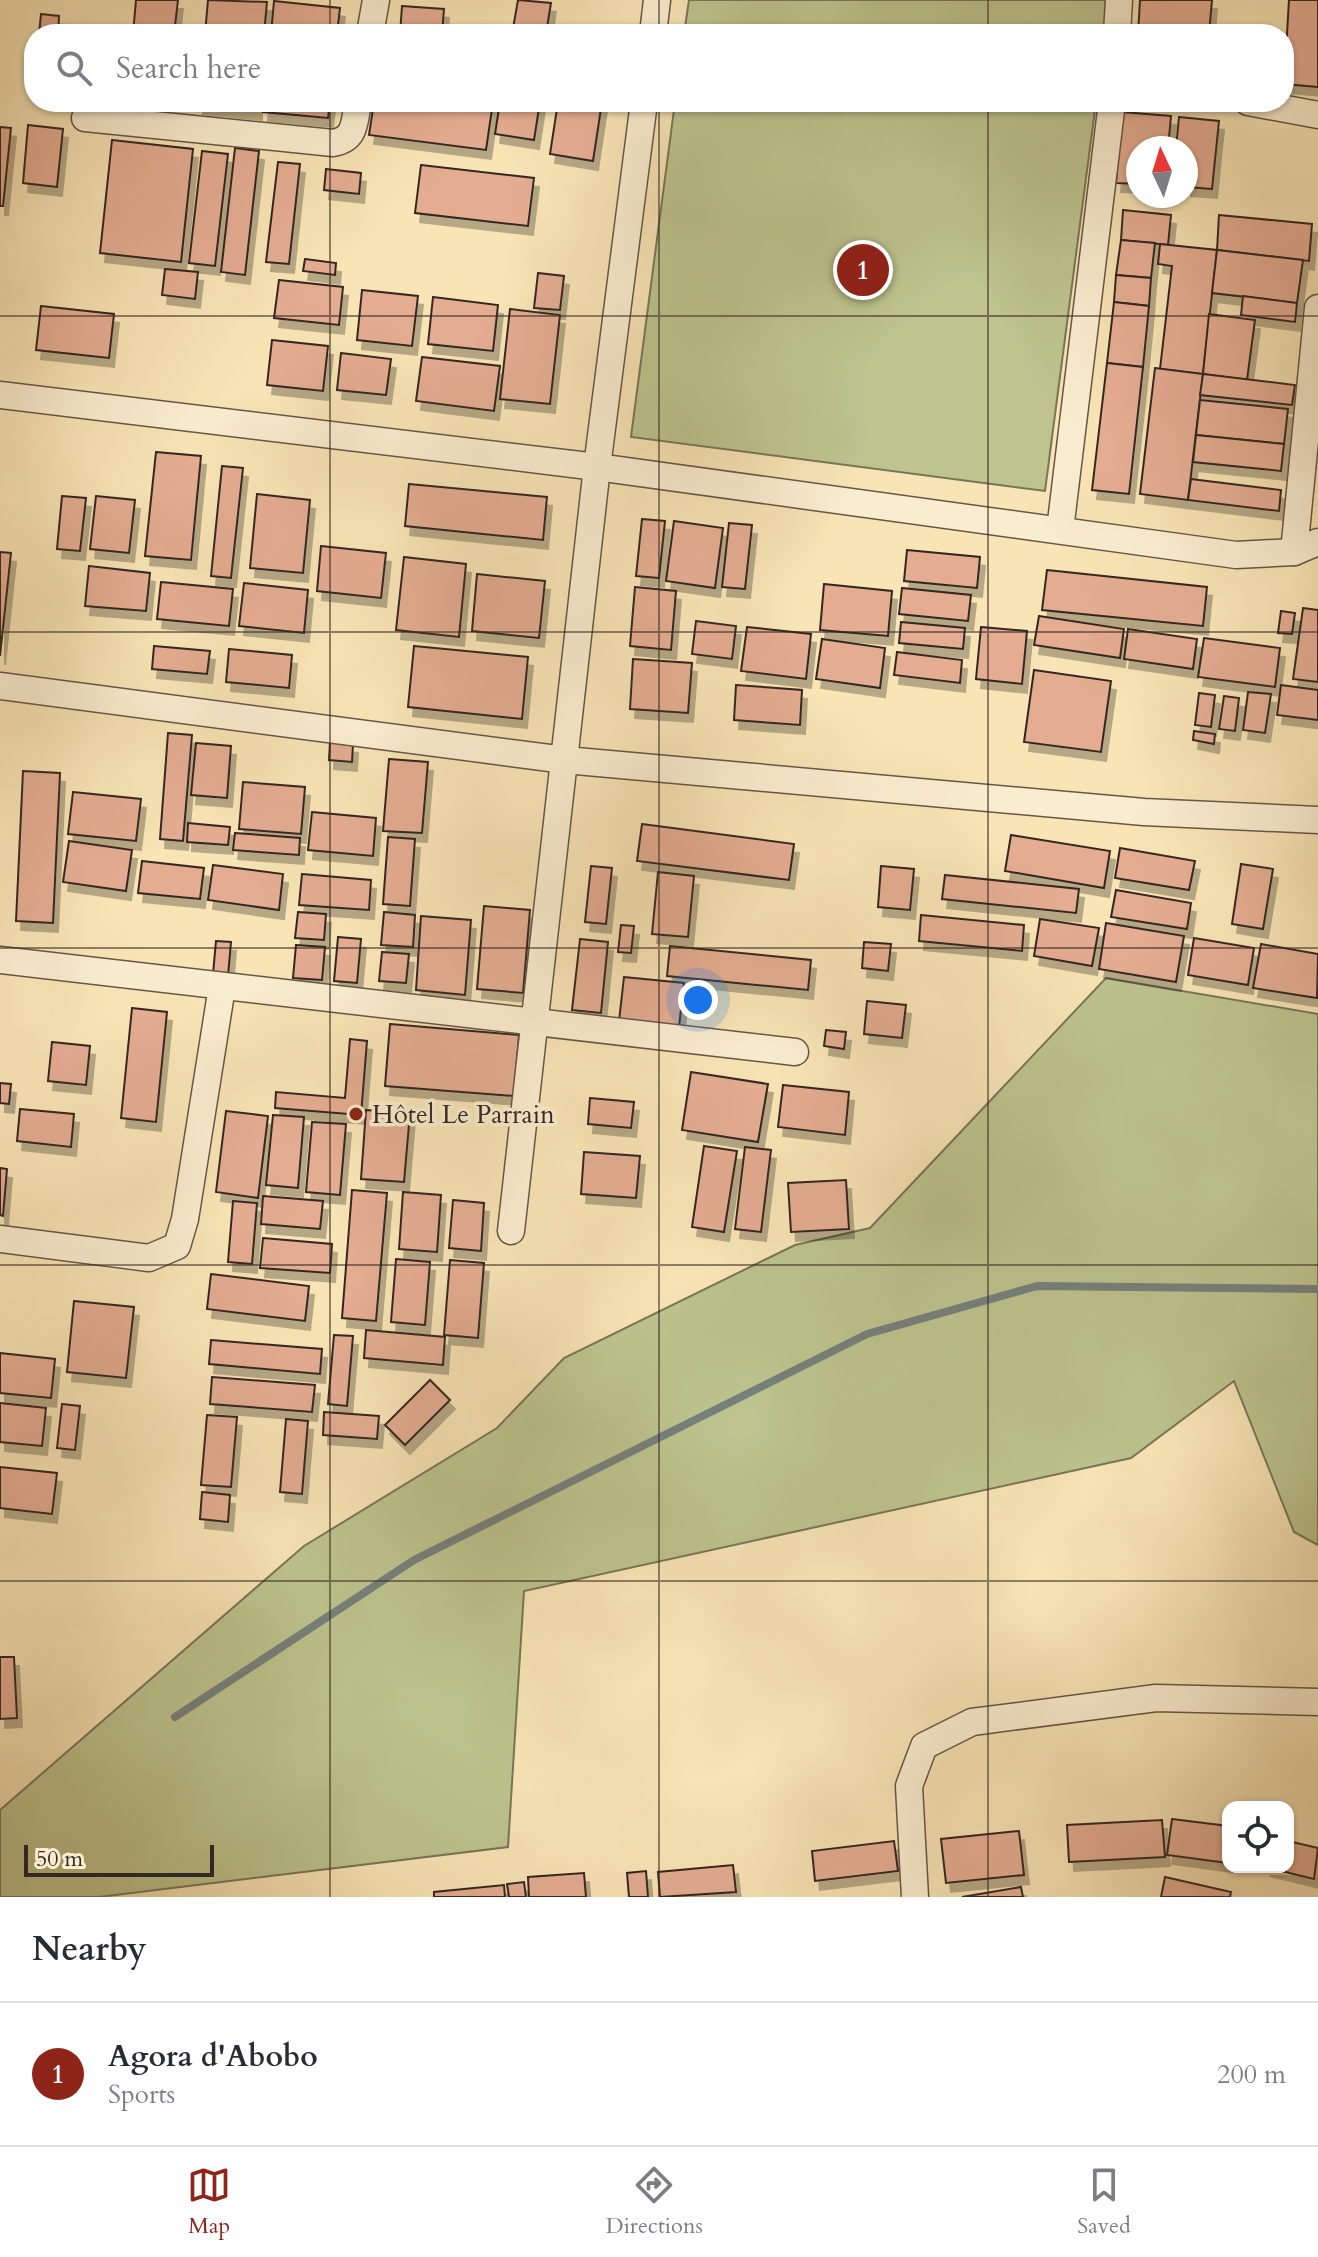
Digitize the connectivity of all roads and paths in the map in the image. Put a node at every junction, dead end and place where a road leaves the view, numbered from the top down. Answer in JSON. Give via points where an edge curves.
{"nodes":[{"id":1,"x":376,"y":0,"type":"edge"},
{"id":2,"x":657,"y":0,"type":"edge"},
{"id":3,"x":1119,"y":0,"type":"edge"},
{"id":4,"x":372,"y":24,"type":"edge"},
{"id":5,"x":654,"y":24,"type":"edge"},
{"id":6,"x":1118,"y":24,"type":"edge"},
{"id":7,"x":1294,"y":111,"type":"edge"},
{"id":8,"x":356,"y":112,"type":"edge"},
{"id":9,"x":643,"y":112,"type":"edge"},
{"id":10,"x":1111,"y":112,"type":"edge"},
{"id":11,"x":1318,"y":115,"type":"edge"},
{"id":12,"x":85,"y":118,"type":"dead end"},
{"id":13,"x":1318,"y":308,"type":"edge"},
{"id":14,"x":0,"y":395,"type":"edge"},
{"id":15,"x":597,"y":467,"type":"junction"},
{"id":16,"x":1060,"y":530,"type":"junction"},
{"id":17,"x":1306,"y":547,"type":"edge"},
{"id":18,"x":0,"y":686,"type":"edge"},
{"id":19,"x":565,"y":760,"type":"junction"},
{"id":20,"x":1318,"y":820,"type":"edge"},
{"id":21,"x":0,"y":960,"type":"edge"},
{"id":22,"x":222,"y":987,"type":"junction"},
{"id":23,"x":536,"y":1020,"type":"junction"},
{"id":24,"x":795,"y":1052,"type":"dead end"},
{"id":25,"x":511,"y":1231,"type":"dead end"},
{"id":26,"x":0,"y":1239,"type":"edge"},
{"id":27,"x":1318,"y":1702,"type":"edge"},
{"id":28,"x":915,"y":1897,"type":"edge"}],
"edges":[{"from":1,"to":4,"type":"street"},
{"from":2,"to":5,"type":"street"},
{"from":3,"to":6,"type":"street"},
{"from":7,"to":11,"type":"street"},
{"from":8,"to":12,"type":"street","via":[[352,136],[333,143]]},
{"from":9,"to":15,"type":"street"},
{"from":10,"to":16,"type":"street"},
{"from":13,"to":17,"type":"street"},
{"from":14,"to":15,"type":"street"},
{"from":15,"to":16,"type":"street"},
{"from":15,"to":19,"type":"street"},
{"from":16,"to":17,"type":"street","via":[[1236,555]]},
{"from":18,"to":19,"type":"street"},
{"from":19,"to":20,"type":"street","via":[[1144,812]]},
{"from":19,"to":23,"type":"street"},
{"from":21,"to":22,"type":"street"},
{"from":22,"to":23,"type":"street"},
{"from":22,"to":26,"type":"street","via":[[177,1246],[149,1258]]},
{"from":23,"to":24,"type":"street"},
{"from":23,"to":25,"type":"street"},
{"from":27,"to":28,"type":"street","via":[[1156,1698],[972,1722],[924,1746],[909,1786]]}]}
